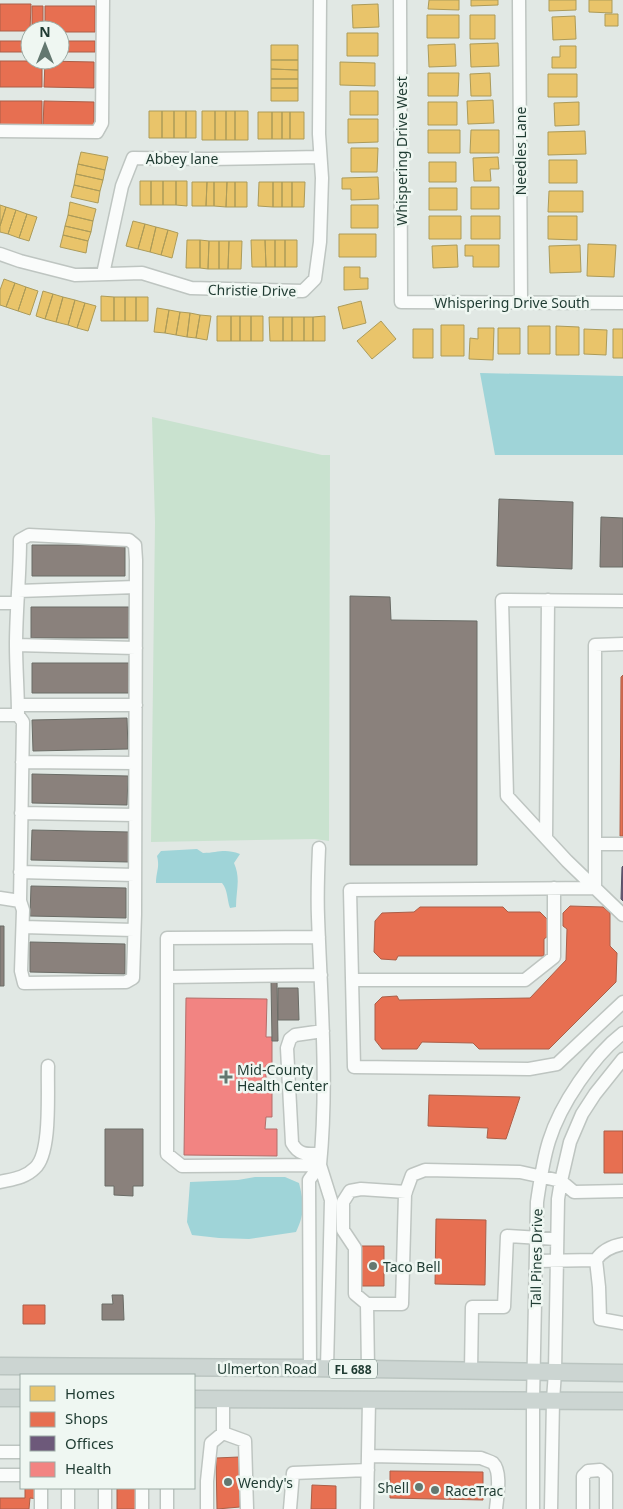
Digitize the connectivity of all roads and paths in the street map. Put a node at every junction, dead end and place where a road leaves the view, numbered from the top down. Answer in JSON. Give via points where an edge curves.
{"nodes":[{"id":1,"x":103,"y":0,"type":"edge"},
{"id":2,"x":320,"y":0,"type":"edge"},
{"id":3,"x":400,"y":0,"type":"edge"},
{"id":4,"x":519,"y":0,"type":"edge"},
{"id":5,"x":0,"y":131,"type":"edge"},
{"id":6,"x":320,"y":157,"type":"junction"},
{"id":7,"x":0,"y":254,"type":"edge"},
{"id":8,"x":103,"y":274,"type":"junction"},
{"id":9,"x":401,"y":302,"type":"joint"},
{"id":10,"x":521,"y":302,"type":"junction"},
{"id":11,"x":623,"y":303,"type":"edge"},
{"id":12,"x":136,"y":587,"type":"junction"},
{"id":13,"x":18,"y":597,"type":"junction"},
{"id":14,"x":548,"y":600,"type":"junction"},
{"id":15,"x":623,"y":601,"type":"edge"},
{"id":16,"x":0,"y":604,"type":"edge"},
{"id":17,"x":623,"y":644,"type":"edge"},
{"id":18,"x":16,"y":645,"type":"junction"},
{"id":19,"x":136,"y":648,"type":"junction"},
{"id":20,"x":136,"y":705,"type":"junction"},
{"id":21,"x":18,"y":710,"type":"junction"},
{"id":22,"x":0,"y":716,"type":"edge"},
{"id":23,"x":22,"y":762,"type":"junction"},
{"id":24,"x":136,"y":762,"type":"junction"},
{"id":25,"x":21,"y":813,"type":"junction"},
{"id":26,"x":135,"y":816,"type":"junction"},
{"id":27,"x":546,"y":838,"type":"junction"},
{"id":28,"x":595,"y":844,"type":"junction"},
{"id":29,"x":623,"y":844,"type":"edge"},
{"id":30,"x":319,"y":848,"type":"dead end"},
{"id":31,"x":20,"y":872,"type":"junction"},
{"id":32,"x":135,"y":875,"type":"junction"},
{"id":33,"x":554,"y":888,"type":"junction"},
{"id":34,"x":595,"y":888,"type":"junction"},
{"id":35,"x":0,"y":898,"type":"edge"},
{"id":36,"x":20,"y":901,"type":"junction"},
{"id":37,"x":623,"y":915,"type":"edge"},
{"id":38,"x":22,"y":927,"type":"junction"},
{"id":39,"x":134,"y":930,"type":"junction"},
{"id":40,"x":319,"y":937,"type":"junction"},
{"id":41,"x":321,"y":974,"type":"junction"},
{"id":42,"x":167,"y":977,"type":"junction"},
{"id":43,"x":352,"y":980,"type":"junction"},
{"id":44,"x":623,"y":1002,"type":"edge"},
{"id":45,"x":323,"y":1031,"type":"junction"},
{"id":46,"x":623,"y":1033,"type":"edge"},
{"id":47,"x":623,"y":1059,"type":"edge"},
{"id":48,"x":48,"y":1066,"type":"dead end"},
{"id":49,"x":321,"y":1160,"type":"junction"},
{"id":50,"x":541,"y":1177,"type":"junction"},
{"id":51,"x":561,"y":1181,"type":"junction"},
{"id":52,"x":0,"y":1182,"type":"edge"},
{"id":53,"x":623,"y":1191,"type":"edge"},
{"id":54,"x":406,"y":1192,"type":"junction"},
{"id":55,"x":536,"y":1238,"type":"junction"},
{"id":56,"x":558,"y":1239,"type":"junction"},
{"id":57,"x":623,"y":1244,"type":"edge"},
{"id":58,"x":557,"y":1260,"type":"junction"},
{"id":59,"x":596,"y":1260,"type":"junction"},
{"id":60,"x":536,"y":1262,"type":"junction"},
{"id":61,"x":367,"y":1304,"type":"junction"},
{"id":62,"x":623,"y":1323,"type":"edge"},
{"id":63,"x":0,"y":1366,"type":"edge"},
{"id":64,"x":310,"y":1368,"type":"junction"},
{"id":65,"x":328,"y":1368,"type":"junction"},
{"id":66,"x":368,"y":1369,"type":"junction"},
{"id":67,"x":471,"y":1371,"type":"junction"},
{"id":68,"x":533,"y":1372,"type":"junction"},
{"id":69,"x":555,"y":1372,"type":"junction"},
{"id":70,"x":623,"y":1373,"type":"edge"},
{"id":71,"x":0,"y":1398,"type":"edge"},
{"id":72,"x":20,"y":1398,"type":"edge"},
{"id":73,"x":195,"y":1399,"type":"edge"},
{"id":74,"x":223,"y":1399,"type":"junction"},
{"id":75,"x":369,"y":1400,"type":"junction"},
{"id":76,"x":533,"y":1400,"type":"junction"},
{"id":77,"x":553,"y":1400,"type":"junction"},
{"id":78,"x":623,"y":1401,"type":"edge"},
{"id":79,"x":223,"y":1433,"type":"junction"},
{"id":80,"x":0,"y":1452,"type":"edge"},
{"id":81,"x":20,"y":1452,"type":"edge"},
{"id":82,"x":368,"y":1456,"type":"junction"},
{"id":83,"x":368,"y":1470,"type":"junction"},
{"id":84,"x":0,"y":1475,"type":"edge"},
{"id":85,"x":20,"y":1475,"type":"edge"},
{"id":86,"x":42,"y":1489,"type":"edge"},
{"id":87,"x":68,"y":1489,"type":"edge"},
{"id":88,"x":105,"y":1489,"type":"edge"},
{"id":89,"x":142,"y":1489,"type":"edge"},
{"id":90,"x":167,"y":1489,"type":"edge"},
{"id":91,"x":41,"y":1509,"type":"edge"},
{"id":92,"x":68,"y":1509,"type":"edge"},
{"id":93,"x":105,"y":1509,"type":"edge"},
{"id":94,"x":142,"y":1509,"type":"edge"},
{"id":95,"x":167,"y":1509,"type":"edge"},
{"id":96,"x":207,"y":1509,"type":"edge"},
{"id":97,"x":247,"y":1509,"type":"edge"},
{"id":98,"x":290,"y":1509,"type":"edge"},
{"id":99,"x":367,"y":1509,"type":"edge"},
{"id":100,"x":496,"y":1509,"type":"edge"},
{"id":101,"x":533,"y":1509,"type":"edge"},
{"id":102,"x":551,"y":1509,"type":"edge"},
{"id":103,"x":583,"y":1509,"type":"edge"},
{"id":104,"x":606,"y":1509,"type":"edge"}],
"edges":[{"from":1,"to":5,"type":"street","via":[[102,123],[97,132]]},
{"from":2,"to":6,"type":"street","name":"Christie Drive"},
{"from":3,"to":9,"type":"street","name":"Whispering Drive West"},
{"from":4,"to":10,"type":"street","name":"Needles Lane"},
{"from":6,"to":8,"type":"street","name":"Abbey lane","via":[[133,158],[122,186]]},
{"from":6,"to":8,"type":"street","name":"Christie Drive","via":[[320,242],[315,279],[303,291],[191,288],[142,273]]},
{"from":7,"to":8,"type":"street","name":"Christie Drive","via":[[75,275]]},
{"from":9,"to":10,"type":"street","name":"Whispering Drive South"},
{"from":10,"to":11,"type":"street","name":"Whispering Drive South"},
{"from":12,"to":13,"type":"street"},
{"from":12,"to":13,"type":"street","via":[[135,545],[129,540],[29,535],[20,540]]},
{"from":12,"to":19,"type":"street"},
{"from":13,"to":16,"type":"street"},
{"from":13,"to":18,"type":"street"},
{"from":14,"to":15,"type":"street"},
{"from":14,"to":27,"type":"street"},
{"from":14,"to":27,"type":"street","via":[[502,600],[508,796]]},
{"from":17,"to":28,"type":"street","via":[[595,645]]},
{"from":18,"to":19,"type":"street"},
{"from":18,"to":21,"type":"street"},
{"from":19,"to":20,"type":"street"},
{"from":20,"to":21,"type":"street"},
{"from":20,"to":24,"type":"street"},
{"from":21,"to":22,"type":"street"},
{"from":21,"to":23,"type":"street","via":[[23,722]]},
{"from":23,"to":24,"type":"street"},
{"from":23,"to":25,"type":"street"},
{"from":24,"to":26,"type":"street"},
{"from":25,"to":26,"type":"street"},
{"from":25,"to":31,"type":"street"},
{"from":26,"to":32,"type":"street"},
{"from":27,"to":34,"type":"street"},
{"from":28,"to":29,"type":"street"},
{"from":28,"to":34,"type":"street"},
{"from":30,"to":40,"type":"street"},
{"from":31,"to":32,"type":"street"},
{"from":31,"to":36,"type":"street"},
{"from":32,"to":39,"type":"street"},
{"from":33,"to":34,"type":"street"},
{"from":33,"to":43,"type":"street","via":[[554,957],[525,980]]},
{"from":33,"to":43,"type":"street","via":[[350,890]]},
{"from":34,"to":37,"type":"street"},
{"from":35,"to":36,"type":"street"},
{"from":36,"to":38,"type":"street"},
{"from":38,"to":39,"type":"street"},
{"from":38,"to":39,"type":"street","via":[[21,971],[24,983],[126,982],[133,978]]},
{"from":40,"to":41,"type":"street"},
{"from":40,"to":42,"type":"street","via":[[167,938]]},
{"from":41,"to":42,"type":"street"},
{"from":41,"to":45,"type":"street"},
{"from":42,"to":49,"type":"street","via":[[167,1154],[182,1166]]},
{"from":43,"to":44,"type":"street","via":[[354,1067],[529,1069],[557,1064]]},
{"from":45,"to":49,"type":"street"},
{"from":45,"to":49,"type":"street","via":[[295,1034],[287,1048],[292,1143],[302,1154]]},
{"from":46,"to":50,"type":"street","name":"Tall Pines Drive","via":[[600,1055],[560,1115],[549,1140]]},
{"from":47,"to":51,"type":"street","name":"Tall Pines Drive","via":[[582,1114],[570,1142]]},
{"from":48,"to":52,"type":"street","via":[[44,1154],[37,1167],[24,1177]]},
{"from":49,"to":64,"type":"street","via":[[309,1180]]},
{"from":49,"to":65,"type":"street","via":[[331,1200]]},
{"from":50,"to":51,"type":"street"},
{"from":50,"to":54,"type":"street","via":[[520,1172],[425,1170],[412,1175]]},
{"from":50,"to":55,"type":"street","name":"Tall Pines Drive"},
{"from":51,"to":53,"type":"street","via":[[574,1192]]},
{"from":51,"to":56,"type":"street","name":"Tall Pines Drive"},
{"from":54,"to":61,"type":"street","via":[[402,1304]]},
{"from":54,"to":61,"type":"street","via":[[361,1189],[350,1191],[343,1202],[343,1230],[355,1248],[354,1294]]},
{"from":55,"to":56,"type":"street"},
{"from":55,"to":60,"type":"street","name":"Tall Pines Drive"},
{"from":55,"to":67,"type":"street","via":[[507,1236],[504,1306],[472,1307]]},
{"from":56,"to":58,"type":"street","name":"Tall Pines Drive"},
{"from":57,"to":59,"type":"street","via":[[615,1245]]},
{"from":58,"to":59,"type":"street"},
{"from":58,"to":60,"type":"street"},
{"from":58,"to":69,"type":"street","name":"Tall Pines Drive"},
{"from":59,"to":62,"type":"street","via":[[600,1319]]},
{"from":60,"to":68,"type":"street","name":"Tall Pines Drive"},
{"from":61,"to":66,"type":"street"},
{"from":63,"to":64,"type":"main road","name":"Ulmerton Road","number":"FL 688"},
{"from":64,"to":65,"type":"main road","name":"Ulmerton Road","number":"FL 688"},
{"from":65,"to":66,"type":"main road","name":"Ulmerton Road","number":"FL 688"},
{"from":66,"to":67,"type":"main road","name":"Ulmerton Road","number":"FL 688"},
{"from":67,"to":68,"type":"main road","name":"Ulmerton Road","number":"FL 688"},
{"from":68,"to":69,"type":"main road","name":"Ulmerton Road","number":"FL 688"},
{"from":68,"to":76,"type":"street","name":"Tall Pines Drive"},
{"from":69,"to":70,"type":"main road","name":"Ulmerton Road","number":"FL 688"},
{"from":69,"to":77,"type":"street","name":"Tall Pines Drive"},
{"from":71,"to":72,"type":"main road"},
{"from":73,"to":74,"type":"main road"},
{"from":74,"to":75,"type":"main road"},
{"from":74,"to":79,"type":"street"},
{"from":75,"to":76,"type":"main road"},
{"from":75,"to":82,"type":"street"},
{"from":76,"to":77,"type":"main road"},
{"from":76,"to":101,"type":"street","name":"Tall Pines Drive"},
{"from":77,"to":78,"type":"main road"},
{"from":77,"to":102,"type":"street","name":"Tall Pines Drive"},
{"from":79,"to":96,"type":"street","via":[[211,1443]]},
{"from":79,"to":97,"type":"street","via":[[245,1441]]},
{"from":80,"to":81,"type":"street"},
{"from":82,"to":83,"type":"street"},
{"from":82,"to":100,"type":"street","via":[[481,1458],[492,1462],[497,1469],[498,1480]]},
{"from":83,"to":98,"type":"street","via":[[293,1473]]},
{"from":83,"to":99,"type":"street"},
{"from":84,"to":85,"type":"street"},
{"from":86,"to":91,"type":"street"},
{"from":87,"to":92,"type":"street"},
{"from":88,"to":93,"type":"street"},
{"from":89,"to":94,"type":"street"},
{"from":90,"to":95,"type":"street"},
{"from":103,"to":104,"type":"street","via":[[583,1476],[588,1471],[600,1470],[606,1475]]}]}
